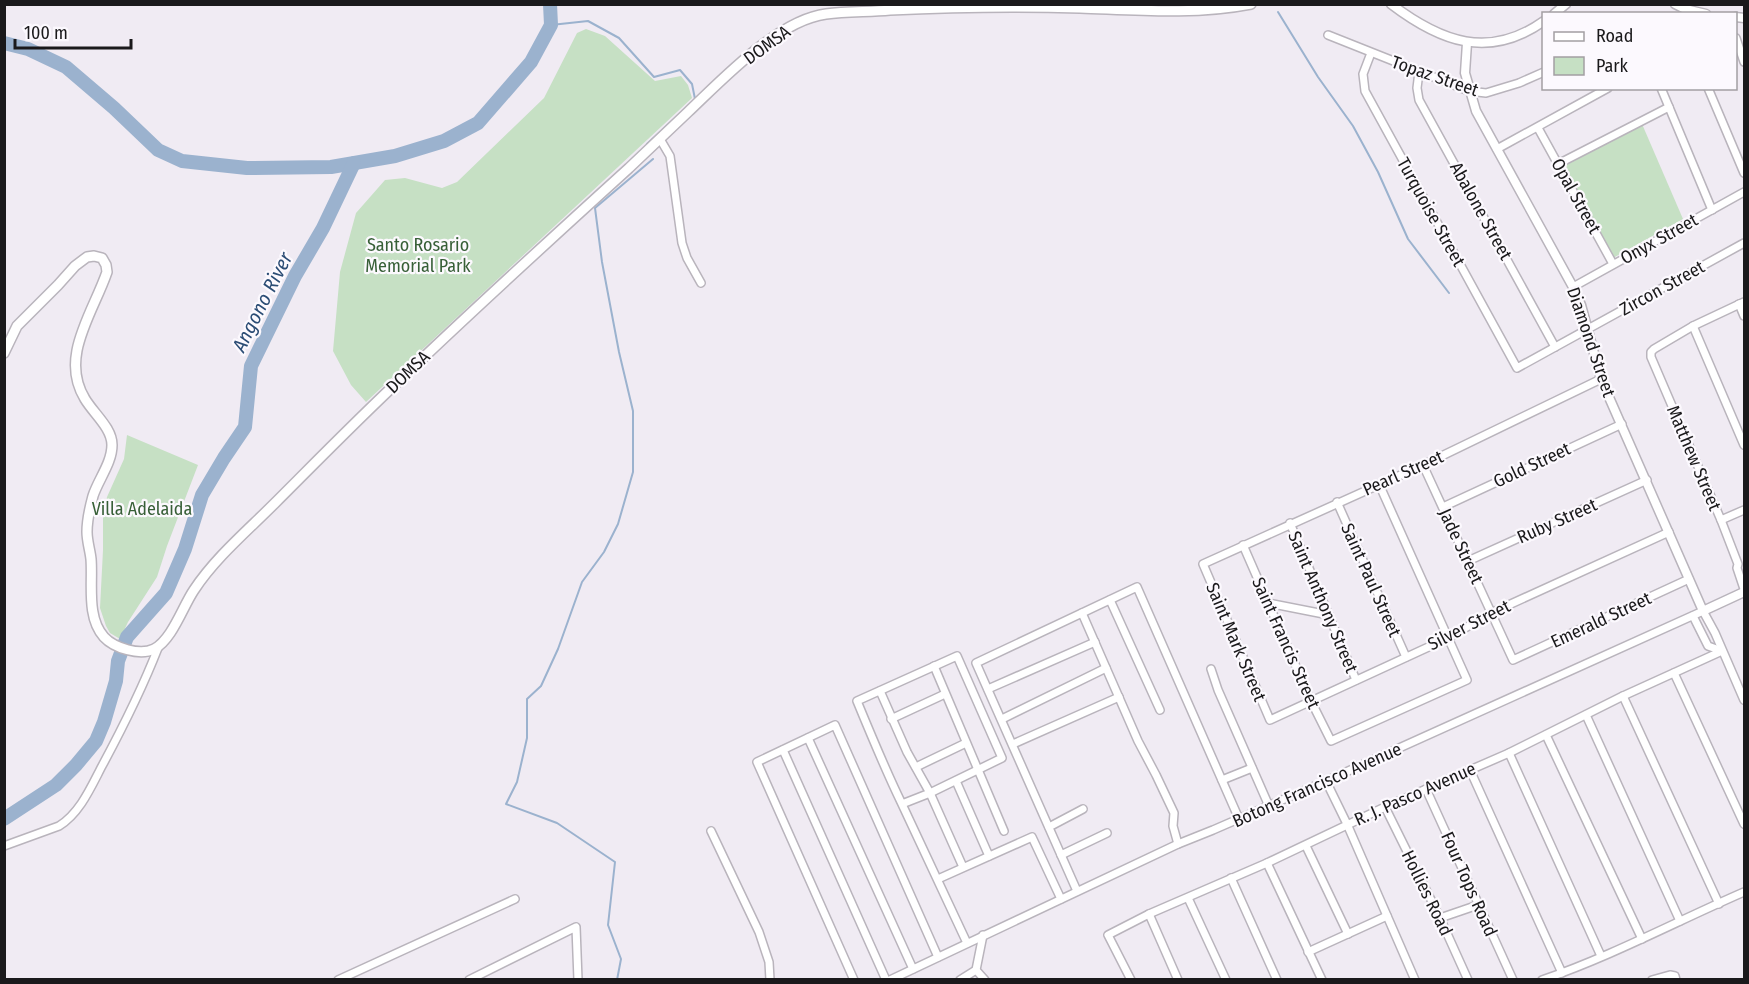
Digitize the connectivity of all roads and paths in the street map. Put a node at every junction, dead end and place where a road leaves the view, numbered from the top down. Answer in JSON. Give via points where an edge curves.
{"nodes":[{"id":1,"x":1251,"y":4,"type":"edge"},
{"id":2,"x":1391,"y":4,"type":"edge"},
{"id":3,"x":1675,"y":4,"type":"edge"},
{"id":4,"x":1215,"y":8,"type":"edge"},
{"id":5,"x":1698,"y":12,"type":"edge"},
{"id":6,"x":1542,"y":22,"type":"edge"},
{"id":7,"x":1328,"y":35,"type":"dead end"},
{"id":8,"x":1737,"y":41,"type":"edge"},
{"id":9,"x":1467,"y":43,"type":"junction"},
{"id":10,"x":1371,"y":53,"type":"junction"},
{"id":11,"x":1744,"y":61,"type":"edge"},
{"id":12,"x":1419,"y":72,"type":"junction"},
{"id":13,"x":1542,"y":73,"type":"edge"},
{"id":14,"x":1604,"y":90,"type":"edge"},
{"id":15,"x":1662,"y":90,"type":"edge"},
{"id":16,"x":1709,"y":90,"type":"edge"},
{"id":17,"x":1469,"y":91,"type":"junction"},
{"id":18,"x":1670,"y":107,"type":"junction"},
{"id":19,"x":1538,"y":128,"type":"junction"},
{"id":20,"x":660,"y":139,"type":"junction"},
{"id":21,"x":1497,"y":149,"type":"junction"},
{"id":22,"x":1558,"y":164,"type":"junction"},
{"id":23,"x":1744,"y":173,"type":"edge"},
{"id":24,"x":1744,"y":192,"type":"edge"},
{"id":25,"x":1712,"y":210,"type":"junction"},
{"id":26,"x":1744,"y":243,"type":"edge"},
{"id":27,"x":1613,"y":264,"type":"junction"},
{"id":28,"x":701,"y":283,"type":"dead end"},
{"id":29,"x":1573,"y":287,"type":"junction"},
{"id":30,"x":1742,"y":303,"type":"edge"},
{"id":31,"x":1744,"y":316,"type":"edge"},
{"id":32,"x":1693,"y":326,"type":"junction"},
{"id":33,"x":1588,"y":330,"type":"junction"},
{"id":34,"x":1555,"y":347,"type":"junction"},
{"id":35,"x":4,"y":352,"type":"edge"},
{"id":36,"x":1516,"y":368,"type":"joint"},
{"id":37,"x":1601,"y":379,"type":"junction"},
{"id":38,"x":1622,"y":424,"type":"junction"},
{"id":39,"x":1744,"y":445,"type":"edge"},
{"id":40,"x":1423,"y":465,"type":"junction"},
{"id":41,"x":1647,"y":480,"type":"junction"},
{"id":42,"x":1379,"y":484,"type":"junction"},
{"id":43,"x":1337,"y":502,"type":"junction"},
{"id":44,"x":1443,"y":507,"type":"junction"},
{"id":45,"x":1744,"y":510,"type":"edge"},
{"id":46,"x":1721,"y":520,"type":"junction"},
{"id":47,"x":1290,"y":523,"type":"junction"},
{"id":48,"x":1669,"y":532,"type":"junction"},
{"id":49,"x":1243,"y":545,"type":"junction"},
{"id":50,"x":1468,"y":561,"type":"junction"},
{"id":51,"x":1741,"y":562,"type":"edge"},
{"id":52,"x":1203,"y":564,"type":"joint"},
{"id":53,"x":1744,"y":569,"type":"edge"},
{"id":54,"x":1689,"y":579,"type":"junction"},
{"id":55,"x":1744,"y":590,"type":"edge"},
{"id":56,"x":1110,"y":600,"type":"junction"},
{"id":57,"x":1268,"y":603,"type":"junction"},
{"id":58,"x":1703,"y":611,"type":"junction"},
{"id":59,"x":1491,"y":613,"type":"junction"},
{"id":60,"x":1082,"y":614,"type":"junction"},
{"id":61,"x":1329,"y":615,"type":"junction"},
{"id":62,"x":1693,"y":616,"type":"junction"},
{"id":63,"x":1448,"y":638,"type":"junction"},
{"id":64,"x":1095,"y":642,"type":"junction"},
{"id":65,"x":158,"y":648,"type":"junction"},
{"id":66,"x":1722,"y":651,"type":"junction"},
{"id":67,"x":1406,"y":657,"type":"junction"},
{"id":68,"x":1514,"y":660,"type":"joint"},
{"id":69,"x":934,"y":666,"type":"junction"},
{"id":70,"x":1106,"y":668,"type":"junction"},
{"id":71,"x":1210,"y":669,"type":"dead end"},
{"id":72,"x":1674,"y":673,"type":"junction"},
{"id":73,"x":1356,"y":680,"type":"junction"},
{"id":74,"x":988,"y":689,"type":"junction"},
{"id":75,"x":880,"y":692,"type":"junction"},
{"id":76,"x":945,"y":694,"type":"junction"},
{"id":77,"x":1623,"y":696,"type":"junction"},
{"id":78,"x":1119,"y":697,"type":"junction"},
{"id":79,"x":1744,"y":700,"type":"edge"},
{"id":80,"x":1311,"y":701,"type":"junction"},
{"id":81,"x":1160,"y":710,"type":"dead end"},
{"id":82,"x":1586,"y":715,"type":"junction"},
{"id":83,"x":891,"y":719,"type":"junction"},
{"id":84,"x":1002,"y":719,"type":"junction"},
{"id":85,"x":1270,"y":720,"type":"joint"},
{"id":86,"x":1546,"y":735,"type":"junction"},
{"id":87,"x":808,"y":738,"type":"junction"},
{"id":88,"x":966,"y":743,"type":"junction"},
{"id":89,"x":1013,"y":744,"type":"junction"},
{"id":90,"x":783,"y":750,"type":"junction"},
{"id":91,"x":1509,"y":753,"type":"junction"},
{"id":92,"x":916,"y":767,"type":"junction"},
{"id":93,"x":1252,"y":768,"type":"junction"},
{"id":94,"x":978,"y":770,"type":"junction"},
{"id":95,"x":1470,"y":770,"type":"junction"},
{"id":96,"x":1222,"y":780,"type":"junction"},
{"id":97,"x":956,"y":781,"type":"junction"},
{"id":98,"x":1326,"y":781,"type":"junction"},
{"id":99,"x":1426,"y":789,"type":"junction"},
{"id":100,"x":930,"y":793,"type":"junction"},
{"id":101,"x":902,"y":804,"type":"junction"},
{"id":102,"x":1269,"y":806,"type":"junction"},
{"id":103,"x":1385,"y":807,"type":"junction"},
{"id":104,"x":1083,"y":808,"type":"dead end"},
{"id":105,"x":1239,"y":819,"type":"junction"},
{"id":106,"x":1347,"y":824,"type":"junction"},
{"id":107,"x":1744,"y":824,"type":"edge"},
{"id":108,"x":1049,"y":827,"type":"junction"},
{"id":109,"x":711,"y":831,"type":"dead end"},
{"id":110,"x":1004,"y":831,"type":"dead end"},
{"id":111,"x":1107,"y":833,"type":"dead end"},
{"id":112,"x":1178,"y":844,"type":"junction"},
{"id":113,"x":4,"y":846,"type":"edge"},
{"id":114,"x":1306,"y":846,"type":"junction"},
{"id":115,"x":1061,"y":855,"type":"junction"},
{"id":116,"x":989,"y":856,"type":"junction"},
{"id":117,"x":1267,"y":863,"type":"junction"},
{"id":118,"x":963,"y":867,"type":"junction"},
{"id":119,"x":1231,"y":878,"type":"junction"},
{"id":120,"x":938,"y":879,"type":"junction"},
{"id":121,"x":1077,"y":891,"type":"junction"},
{"id":122,"x":1744,"y":892,"type":"edge"},
{"id":123,"x":1188,"y":898,"type":"junction"},
{"id":124,"x":515,"y":899,"type":"dead end"},
{"id":125,"x":1061,"y":899,"type":"junction"},
{"id":126,"x":1478,"y":904,"type":"junction"},
{"id":127,"x":1719,"y":904,"type":"junction"},
{"id":128,"x":1149,"y":914,"type":"junction"},
{"id":129,"x":1387,"y":916,"type":"junction"},
{"id":130,"x":1440,"y":918,"type":"junction"},
{"id":131,"x":1680,"y":921,"type":"junction"},
{"id":132,"x":1348,"y":934,"type":"junction"},
{"id":133,"x":983,"y":935,"type":"junction"},
{"id":134,"x":1642,"y":939,"type":"junction"},
{"id":135,"x":967,"y":943,"type":"junction"},
{"id":136,"x":1308,"y":952,"type":"junction"},
{"id":137,"x":1601,"y":956,"type":"junction"},
{"id":138,"x":938,"y":957,"type":"junction"},
{"id":139,"x":913,"y":969,"type":"junction"},
{"id":140,"x":976,"y":970,"type":"junction"},
{"id":141,"x":1562,"y":973,"type":"junction"},
{"id":142,"x":1675,"y":978,"type":"edge"},
{"id":143,"x":338,"y":980,"type":"edge"},
{"id":144,"x":469,"y":980,"type":"edge"},
{"id":145,"x":578,"y":980,"type":"edge"},
{"id":146,"x":770,"y":980,"type":"edge"},
{"id":147,"x":854,"y":980,"type":"edge"},
{"id":148,"x":888,"y":980,"type":"edge"},
{"id":149,"x":960,"y":980,"type":"edge"},
{"id":150,"x":985,"y":980,"type":"edge"},
{"id":151,"x":1131,"y":980,"type":"edge"},
{"id":152,"x":1178,"y":980,"type":"edge"},
{"id":153,"x":1226,"y":980,"type":"edge"},
{"id":154,"x":1276,"y":980,"type":"edge"},
{"id":155,"x":1322,"y":980,"type":"edge"},
{"id":156,"x":1415,"y":980,"type":"edge"},
{"id":157,"x":1467,"y":980,"type":"edge"},
{"id":158,"x":1513,"y":980,"type":"edge"},
{"id":159,"x":1542,"y":980,"type":"edge"},
{"id":160,"x":1652,"y":980,"type":"edge"}],
"edges":[{"from":1,"to":4,"type":"main road","name":"DOMSA"},
{"from":2,"to":9,"type":"street","via":[[1434,30]]},
{"from":3,"to":5,"type":"street"},
{"from":4,"to":20,"type":"main road","name":"DOMSA","via":[[1177,12],[957,8],[815,16],[760,47]]},
{"from":6,"to":9,"type":"street","via":[[1513,39]]},
{"from":7,"to":10,"type":"street","name":"Topaz Street"},
{"from":8,"to":11,"type":"street"},
{"from":9,"to":17,"type":"street","name":"Diamond Street","via":[[1465,73]]},
{"from":10,"to":12,"type":"street","name":"Topaz Street"},
{"from":10,"to":36,"type":"street","name":"Turquoise Street","via":[[1363,74],[1365,91]]},
{"from":12,"to":17,"type":"street","name":"Topaz Street"},
{"from":12,"to":34,"type":"street","name":"Abalone Street","via":[[1419,99]]},
{"from":13,"to":17,"type":"street","name":"Topaz Street","via":[[1486,93]]},
{"from":14,"to":19,"type":"street"},
{"from":15,"to":18,"type":"street"},
{"from":16,"to":23,"type":"street"},
{"from":17,"to":21,"type":"street","name":"Diamond Street"},
{"from":18,"to":22,"type":"street"},
{"from":18,"to":25,"type":"street"},
{"from":19,"to":21,"type":"street"},
{"from":19,"to":22,"type":"street","name":"Opal Street"},
{"from":20,"to":28,"type":"street","via":[[670,156],[682,243]]},
{"from":20,"to":65,"type":"main road","name":"DOMSA","via":[[396,383],[217,561],[195,588]]},
{"from":21,"to":29,"type":"street","name":"Diamond Street"},
{"from":22,"to":27,"type":"street","name":"Opal Street"},
{"from":24,"to":25,"type":"street","name":"Onyx Street"},
{"from":25,"to":27,"type":"street","name":"Onyx Street"},
{"from":26,"to":33,"type":"street","name":"Zircon Street"},
{"from":27,"to":29,"type":"street","name":"Onyx Street"},
{"from":29,"to":33,"type":"street","name":"Diamond Street"},
{"from":30,"to":31,"type":"street"},
{"from":30,"to":32,"type":"street"},
{"from":32,"to":39,"type":"street"},
{"from":32,"to":46,"type":"street","name":"Matthew Street","via":[[1651,352],[1651,357]]},
{"from":33,"to":34,"type":"street","name":"Zircon Street"},
{"from":33,"to":37,"type":"street","name":"Diamond Street"},
{"from":34,"to":36,"type":"street","name":"Zircon Street"},
{"from":35,"to":65,"type":"main road","via":[[17,326],[75,266],[87,256],[102,258],[107,272],[76,349],[75,371],[82,394],[112,440],[87,530],[92,608],[102,635],[116,646],[146,652]]},
{"from":37,"to":38,"type":"street","name":"Diamond Street"},
{"from":37,"to":40,"type":"street","name":"Pearl Street"},
{"from":38,"to":41,"type":"street","name":"Diamond Street"},
{"from":38,"to":44,"type":"street","name":"Gold Street"},
{"from":40,"to":42,"type":"street","name":"Pearl Street"},
{"from":40,"to":44,"type":"street","name":"Jade Street"},
{"from":41,"to":48,"type":"street","name":"Diamond Street"},
{"from":41,"to":50,"type":"street","name":"Ruby Street"},
{"from":42,"to":43,"type":"street","name":"Pearl Street"},
{"from":42,"to":63,"type":"street"},
{"from":43,"to":47,"type":"street","name":"Pearl Street"},
{"from":43,"to":67,"type":"street","name":"Saint Paul Street"},
{"from":44,"to":50,"type":"street","name":"Jade Street"},
{"from":45,"to":46,"type":"street"},
{"from":46,"to":51,"type":"street","name":"Matthew Street"},
{"from":47,"to":49,"type":"street","name":"Pearl Street"},
{"from":47,"to":61,"type":"street","name":"Saint Anthony Street"},
{"from":48,"to":54,"type":"street","name":"Diamond Street"},
{"from":48,"to":59,"type":"street","name":"Silver Street"},
{"from":49,"to":52,"type":"street","name":"Pearl Street"},
{"from":49,"to":57,"type":"street","name":"Saint Francis Street"},
{"from":50,"to":59,"type":"street","name":"Jade Street"},
{"from":51,"to":53,"type":"street"},
{"from":51,"to":55,"type":"street","name":"Matthew Street","via":[[1737,568]]},
{"from":52,"to":85,"type":"street","name":"Saint Mark Street"},
{"from":54,"to":58,"type":"street","name":"Diamond Street"},
{"from":54,"to":68,"type":"street","name":"Emerald Street"},
{"from":55,"to":58,"type":"street","name":"Botong Francisco Avenue"},
{"from":56,"to":60,"type":"street"},
{"from":56,"to":81,"type":"street"},
{"from":56,"to":96,"type":"street","via":[[1137,587]]},
{"from":57,"to":61,"type":"street"},
{"from":57,"to":80,"type":"street","name":"Saint Francis Street"},
{"from":58,"to":62,"type":"street","name":"Botong Francisco Avenue"},
{"from":58,"to":66,"type":"street"},
{"from":59,"to":63,"type":"street","name":"Silver Street"},
{"from":59,"to":68,"type":"street","name":"Jade Street"},
{"from":60,"to":64,"type":"street"},
{"from":60,"to":74,"type":"street","via":[[976,663]]},
{"from":61,"to":73,"type":"street","name":"Saint Anthony Street"},
{"from":62,"to":66,"type":"street","via":[[1708,646]]},
{"from":62,"to":98,"type":"street","name":"Botong Francisco Avenue"},
{"from":63,"to":67,"type":"street","name":"Silver Street"},
{"from":63,"to":80,"type":"street","name":"Saint Francis Street","via":[[1467,680],[1331,741]]},
{"from":64,"to":70,"type":"street"},
{"from":64,"to":74,"type":"street"},
{"from":65,"to":113,"type":"street","via":[[136,702],[88,793],[59,826]]},
{"from":66,"to":72,"type":"street","name":"R. J. Pasco Avenue"},
{"from":66,"to":79,"type":"street"},
{"from":67,"to":73,"type":"street","name":"Silver Street"},
{"from":69,"to":75,"type":"street"},
{"from":69,"to":76,"type":"street"},
{"from":69,"to":94,"type":"street","via":[[957,656],[1002,758]]},
{"from":70,"to":78,"type":"street"},
{"from":70,"to":84,"type":"street"},
{"from":71,"to":93,"type":"street"},
{"from":72,"to":77,"type":"street","name":"R. J. Pasco Avenue"},
{"from":72,"to":107,"type":"street"},
{"from":73,"to":80,"type":"street","name":"Silver Street"},
{"from":74,"to":84,"type":"street"},
{"from":75,"to":83,"type":"street"},
{"from":75,"to":101,"type":"street","via":[[857,701]]},
{"from":76,"to":83,"type":"street"},
{"from":76,"to":88,"type":"street"},
{"from":77,"to":82,"type":"street","name":"R. J. Pasco Avenue"},
{"from":77,"to":127,"type":"street"},
{"from":78,"to":89,"type":"street"},
{"from":78,"to":112,"type":"street","via":[[1174,813]]},
{"from":80,"to":85,"type":"street","name":"Silver Street"},
{"from":82,"to":86,"type":"street","name":"R. J. Pasco Avenue"},
{"from":82,"to":131,"type":"street"},
{"from":83,"to":92,"type":"street"},
{"from":84,"to":89,"type":"street"},
{"from":86,"to":91,"type":"street","name":"R. J. Pasco Avenue"},
{"from":86,"to":134,"type":"street"},
{"from":87,"to":90,"type":"street"},
{"from":87,"to":138,"type":"street","via":[[835,725]]},
{"from":87,"to":139,"type":"street"},
{"from":88,"to":92,"type":"street"},
{"from":88,"to":94,"type":"street"},
{"from":89,"to":108,"type":"street"},
{"from":90,"to":147,"type":"street","via":[[757,762]]},
{"from":90,"to":148,"type":"street"},
{"from":91,"to":95,"type":"street","name":"R. J. Pasco Avenue"},
{"from":91,"to":137,"type":"street"},
{"from":92,"to":100,"type":"street"},
{"from":93,"to":96,"type":"street"},
{"from":93,"to":102,"type":"street"},
{"from":94,"to":97,"type":"street"},
{"from":94,"to":110,"type":"street"},
{"from":95,"to":99,"type":"street","name":"R. J. Pasco Avenue"},
{"from":95,"to":141,"type":"street"},
{"from":96,"to":105,"type":"street"},
{"from":97,"to":100,"type":"street"},
{"from":97,"to":116,"type":"street"},
{"from":98,"to":102,"type":"street","name":"Botong Francisco Avenue"},
{"from":98,"to":106,"type":"street"},
{"from":99,"to":103,"type":"street","name":"R. J. Pasco Avenue"},
{"from":99,"to":126,"type":"street","name":"Four Tops Road"},
{"from":100,"to":101,"type":"street"},
{"from":100,"to":118,"type":"street"},
{"from":101,"to":120,"type":"street"},
{"from":102,"to":105,"type":"street","name":"Botong Francisco Avenue"},
{"from":103,"to":106,"type":"street","name":"R. J. Pasco Avenue"},
{"from":103,"to":130,"type":"street","name":"Hollies Road"},
{"from":104,"to":108,"type":"street"},
{"from":105,"to":112,"type":"street","name":"Botong Francisco Avenue"},
{"from":106,"to":114,"type":"street","name":"R. J. Pasco Avenue"},
{"from":106,"to":129,"type":"street"},
{"from":108,"to":115,"type":"street"},
{"from":109,"to":146,"type":"street","via":[[759,932],[769,962]]},
{"from":111,"to":115,"type":"street"},
{"from":112,"to":121,"type":"street","name":"Botong Francisco Avenue"},
{"from":114,"to":117,"type":"street","name":"R. J. Pasco Avenue"},
{"from":114,"to":132,"type":"street"},
{"from":115,"to":121,"type":"street"},
{"from":116,"to":118,"type":"street"},
{"from":116,"to":125,"type":"street","via":[[1032,837]]},
{"from":117,"to":119,"type":"street","name":"R. J. Pasco Avenue"},
{"from":117,"to":136,"type":"street"},
{"from":118,"to":120,"type":"street"},
{"from":119,"to":123,"type":"street","name":"R. J. Pasco Avenue"},
{"from":119,"to":154,"type":"street"},
{"from":120,"to":135,"type":"street"},
{"from":121,"to":125,"type":"street","name":"Botong Francisco Avenue"},
{"from":122,"to":127,"type":"street"},
{"from":123,"to":128,"type":"street","name":"R. J. Pasco Avenue"},
{"from":123,"to":153,"type":"street"},
{"from":124,"to":143,"type":"street"},
{"from":125,"to":133,"type":"street","name":"Botong Francisco Avenue"},
{"from":126,"to":130,"type":"street"},
{"from":126,"to":158,"type":"street","name":"Four Tops Road"},
{"from":127,"to":131,"type":"street"},
{"from":128,"to":151,"type":"street","name":"R. J. Pasco Avenue","via":[[1108,935]]},
{"from":128,"to":152,"type":"street"},
{"from":129,"to":132,"type":"street"},
{"from":129,"to":156,"type":"street"},
{"from":130,"to":157,"type":"street","name":"Hollies Road"},
{"from":131,"to":134,"type":"street"},
{"from":132,"to":136,"type":"street"},
{"from":133,"to":135,"type":"street","name":"Botong Francisco Avenue"},
{"from":133,"to":140,"type":"street"},
{"from":134,"to":137,"type":"street"},
{"from":135,"to":138,"type":"street","name":"Botong Francisco Avenue"},
{"from":136,"to":155,"type":"street"},
{"from":137,"to":141,"type":"street"},
{"from":138,"to":139,"type":"street","name":"Botong Francisco Avenue"},
{"from":139,"to":148,"type":"street","name":"Botong Francisco Avenue"},
{"from":140,"to":149,"type":"street"},
{"from":140,"to":150,"type":"street"},
{"from":141,"to":159,"type":"street"},
{"from":142,"to":160,"type":"street","via":[[1670,975]]},
{"from":144,"to":145,"type":"street","via":[[576,927]]}]}
